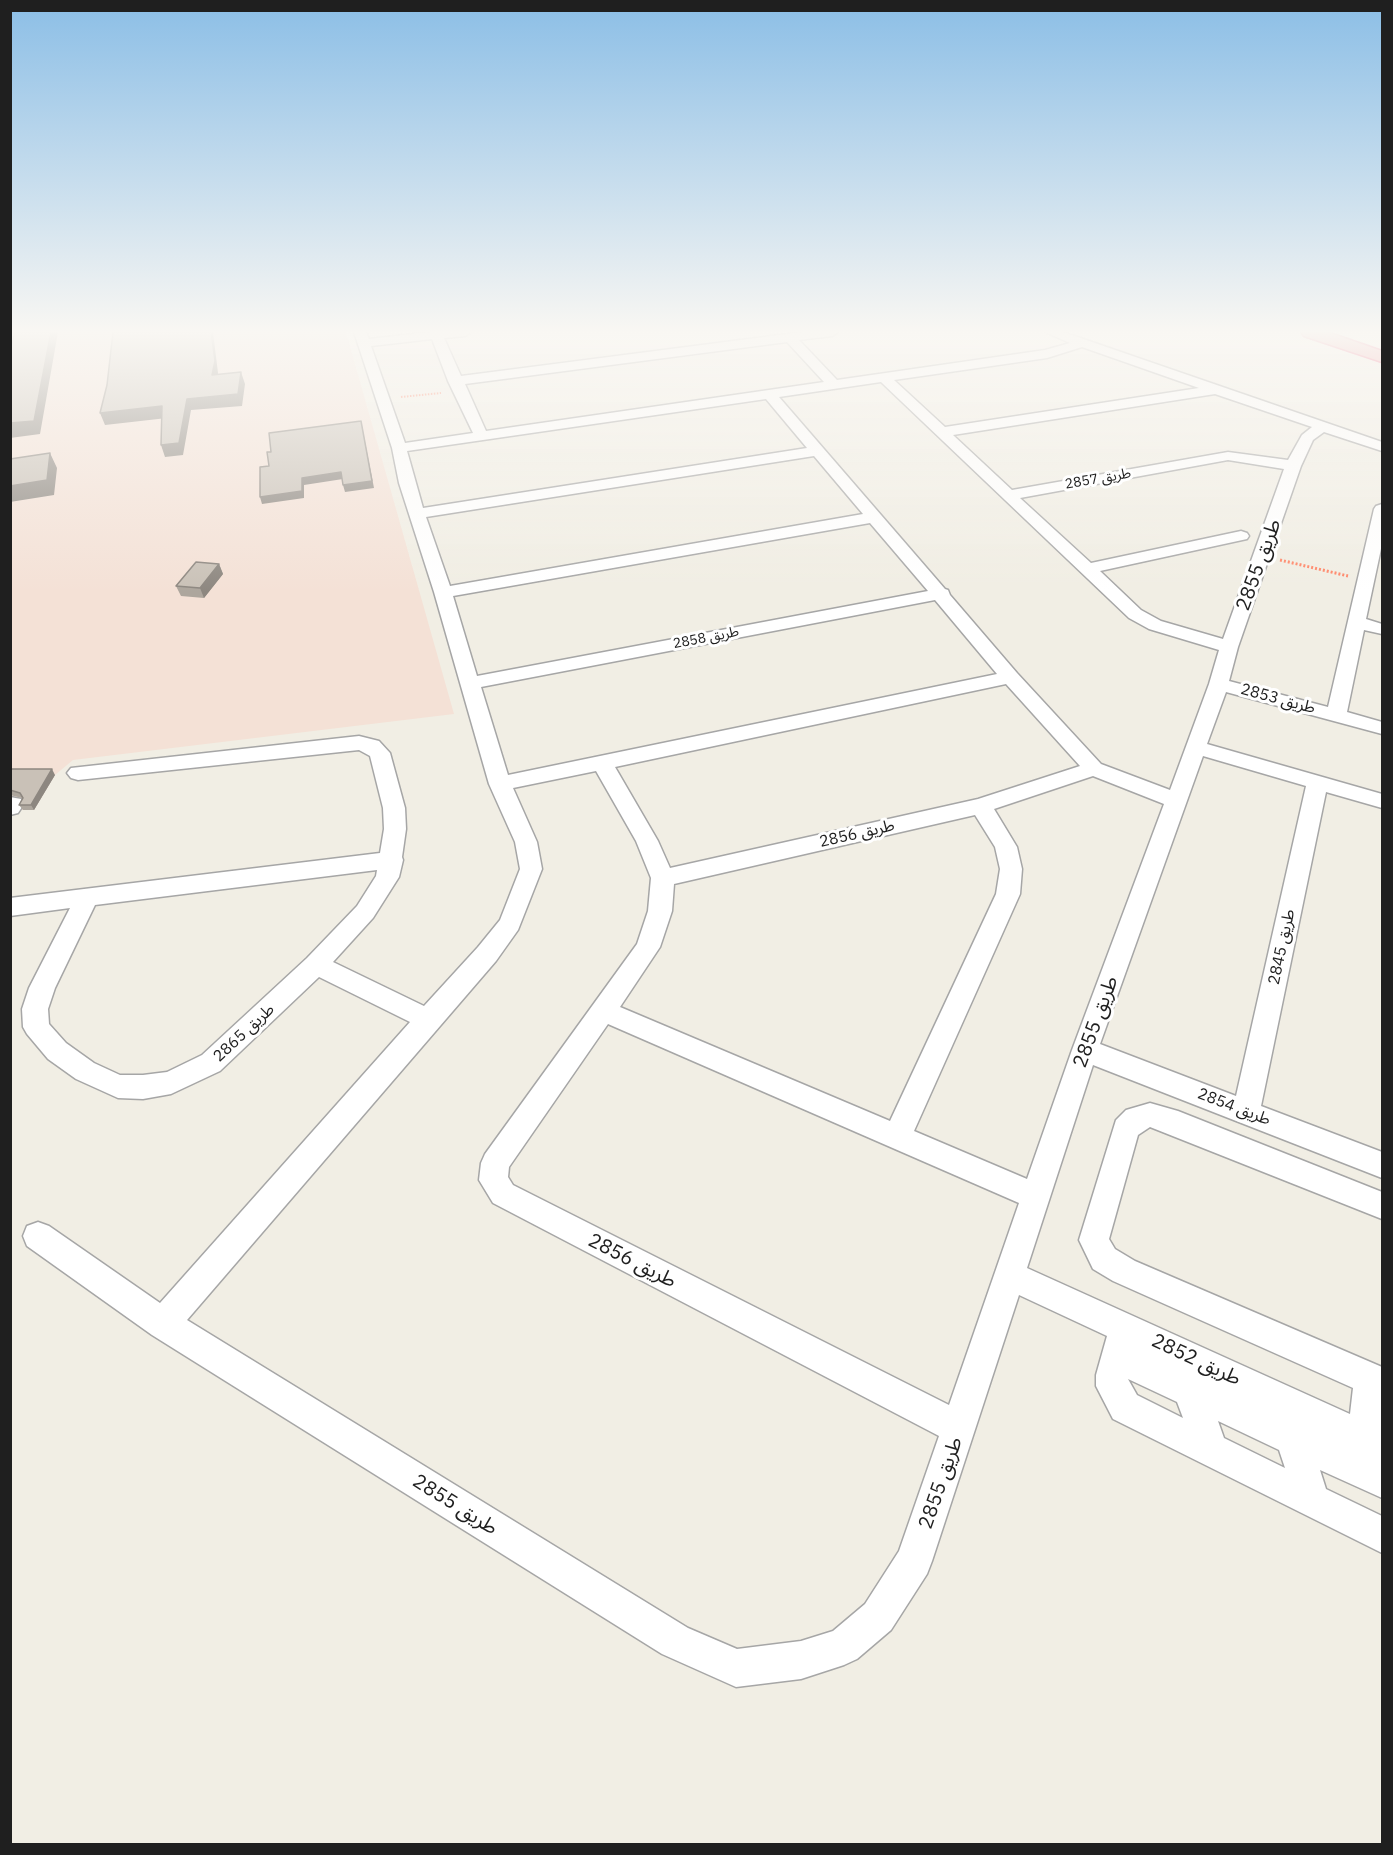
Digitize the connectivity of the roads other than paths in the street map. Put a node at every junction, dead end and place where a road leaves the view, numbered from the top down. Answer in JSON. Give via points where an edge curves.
{"nodes":[{"id":1,"x":389,"y":419,"type":"edge"},
{"id":2,"x":473,"y":419,"type":"edge"},
{"id":3,"x":600,"y":419,"type":"edge"},
{"id":4,"x":790,"y":419,"type":"edge"},
{"id":5,"x":928,"y":419,"type":"edge"},
{"id":6,"x":1029,"y":419,"type":"edge"},
{"id":7,"x":1300,"y":419,"type":"edge"},
{"id":8,"x":1322,"y":426,"type":"junction"},
{"id":9,"x":942,"y":432,"type":"junction"},
{"id":10,"x":481,"y":435,"type":"junction"},
{"id":11,"x":1383,"y":447,"type":"edge"},
{"id":12,"x":399,"y":448,"type":"junction"},
{"id":13,"x":817,"y":451,"type":"junction"},
{"id":14,"x":1293,"y":466,"type":"junction"},
{"id":15,"x":1009,"y":495,"type":"junction"},
{"id":16,"x":1383,"y":509,"type":"edge"},
{"id":17,"x":417,"y":514,"type":"junction"},
{"id":18,"x":876,"y":517,"type":"junction"},
{"id":19,"x":1240,"y":536,"type":"dead end"},
{"id":20,"x":1378,"y":547,"type":"edge"},
{"id":21,"x":1087,"y":569,"type":"junction"},
{"id":22,"x":443,"y":592,"type":"junction"},
{"id":23,"x":942,"y":594,"type":"junction"},
{"id":24,"x":1355,"y":622,"type":"junction"},
{"id":25,"x":1383,"y":629,"type":"edge"},
{"id":26,"x":1230,"y":647,"type":"junction"},
{"id":27,"x":1010,"y":676,"type":"junction"},
{"id":28,"x":471,"y":683,"type":"junction"},
{"id":29,"x":1219,"y":684,"type":"junction"},
{"id":30,"x":1336,"y":715,"type":"junction"},
{"id":31,"x":1383,"y":728,"type":"edge"},
{"id":32,"x":1196,"y":747,"type":"junction"},
{"id":33,"x":602,"y":763,"type":"junction"},
{"id":34,"x":1094,"y":769,"type":"junction"},
{"id":35,"x":78,"y":773,"type":"dead end"},
{"id":36,"x":1318,"y":782,"type":"junction"},
{"id":37,"x":501,"y":784,"type":"junction"},
{"id":38,"x":1176,"y":800,"type":"junction"},
{"id":39,"x":1383,"y":801,"type":"edge"},
{"id":40,"x":981,"y":806,"type":"junction"},
{"id":41,"x":392,"y":860,"type":"junction"},
{"id":42,"x":663,"y":878,"type":"junction"},
{"id":43,"x":87,"y":897,"type":"junction"},
{"id":44,"x":10,"y":907,"type":"edge"},
{"id":45,"x":316,"y":964,"type":"junction"},
{"id":46,"x":604,"y":1011,"type":"junction"},
{"id":47,"x":428,"y":1019,"type":"junction"},
{"id":48,"x":1085,"y":1050,"type":"junction"},
{"id":49,"x":1246,"y":1112,"type":"junction"},
{"id":50,"x":897,"y":1137,"type":"junction"},
{"id":51,"x":1383,"y":1165,"type":"edge"},
{"id":52,"x":1035,"y":1196,"type":"junction"},
{"id":53,"x":1383,"y":1205,"type":"edge"},
{"id":54,"x":38,"y":1236,"type":"dead end"},
{"id":55,"x":1009,"y":1275,"type":"junction"},
{"id":56,"x":164,"y":1324,"type":"junction"},
{"id":57,"x":1121,"y":1342,"type":"junction"},
{"id":58,"x":1377,"y":1381,"type":"edge"},
{"id":59,"x":1189,"y":1390,"type":"junction"},
{"id":60,"x":959,"y":1428,"type":"junction"},
{"id":61,"x":1292,"y":1439,"type":"junction"},
{"id":62,"x":1373,"y":1442,"type":"edge"},
{"id":63,"x":1212,"y":1451,"type":"junction"},
{"id":64,"x":1382,"y":1482,"type":"edge"},
{"id":65,"x":1313,"y":1501,"type":"junction"},
{"id":66,"x":1383,"y":1535,"type":"edge"}],
"edges":[{"from":1,"to":12,"type":"street"},
{"from":2,"to":10,"type":"street"},
{"from":3,"to":10,"type":"street"},
{"from":4,"to":13,"type":"street"},
{"from":5,"to":9,"type":"street"},
{"from":6,"to":9,"type":"street"},
{"from":7,"to":8,"type":"street"},
{"from":8,"to":11,"type":"street"},
{"from":8,"to":14,"type":"street","name":"طريق 2855","via":[[1307,438]]},
{"from":9,"to":15,"type":"street"},
{"from":10,"to":12,"type":"street"},
{"from":12,"to":17,"type":"street"},
{"from":13,"to":17,"type":"street"},
{"from":13,"to":18,"type":"street"},
{"from":14,"to":15,"type":"street","name":"طريق 2857","via":[[1228,456]]},
{"from":14,"to":26,"type":"street","name":"طريق 2855"},
{"from":15,"to":21,"type":"street"},
{"from":16,"to":20,"type":"street","name":"طريق 2853"},
{"from":17,"to":22,"type":"street"},
{"from":18,"to":22,"type":"street"},
{"from":18,"to":23,"type":"street"},
{"from":19,"to":21,"type":"street"},
{"from":20,"to":24,"type":"street","name":"طريق 2853"},
{"from":21,"to":26,"type":"street","via":[[1121,603],[1155,625]]},
{"from":22,"to":28,"type":"street"},
{"from":23,"to":27,"type":"street"},
{"from":23,"to":28,"type":"street","name":"طريق 2858"},
{"from":24,"to":25,"type":"street"},
{"from":24,"to":30,"type":"street","name":"طريق 2853"},
{"from":26,"to":29,"type":"street","name":"طريق 2855"},
{"from":27,"to":33,"type":"street"},
{"from":27,"to":34,"type":"street"},
{"from":28,"to":37,"type":"street"},
{"from":29,"to":30,"type":"street","name":"طريق 2853"},
{"from":29,"to":32,"type":"street","name":"طريق 2855"},
{"from":30,"to":31,"type":"street","name":"طريق 2853"},
{"from":32,"to":36,"type":"street"},
{"from":32,"to":38,"type":"street","name":"طريق 2855"},
{"from":33,"to":37,"type":"street"},
{"from":33,"to":42,"type":"street","name":"طريق 2856","via":[[647,841]]},
{"from":34,"to":38,"type":"street"},
{"from":34,"to":40,"type":"street","name":"طريق 2856"},
{"from":35,"to":41,"type":"street","name":"طريق 2865","via":[[359,743],[372,746],[380,753],[394,808]]},
{"from":36,"to":39,"type":"street"},
{"from":36,"to":49,"type":"street","name":"طريق 2845"},
{"from":37,"to":47,"type":"street","via":[[526,842],[531,869],[510,924]]},
{"from":38,"to":48,"type":"street","name":"طريق 2855"},
{"from":40,"to":42,"type":"street","name":"طريق 2856"},
{"from":40,"to":50,"type":"street","via":[[1006,847],[1011,869],[1008,894]]},
{"from":41,"to":43,"type":"street"},
{"from":41,"to":45,"type":"street","name":"طريق 2865","via":[[387,877],[365,912]]},
{"from":42,"to":46,"type":"street","name":"طريق 2856","via":[[660,911],[648,947]]},
{"from":43,"to":44,"type":"street"},
{"from":43,"to":45,"type":"street","name":"طريق 2865","via":[[42,988],[35,1009],[36,1027],[57,1051],[85,1071],[118,1086],[143,1088],[171,1083],[211,1063]]},
{"from":45,"to":47,"type":"street"},
{"from":46,"to":50,"type":"street"},
{"from":46,"to":60,"type":"street","name":"طريق 2856","via":[[495,1163],[493,1180],[503,1194]]},
{"from":47,"to":56,"type":"street"},
{"from":48,"to":49,"type":"street","name":"طريق 2854"},
{"from":48,"to":52,"type":"street","name":"طريق 2855"},
{"from":49,"to":51,"type":"street","name":"طريق 2854"},
{"from":50,"to":52,"type":"street"},
{"from":52,"to":55,"type":"street","name":"طريق 2855"},
{"from":53,"to":58,"type":"street","via":[[1150,1116],[1136,1119],[1126,1129],[1095,1240],[1104,1259],[1124,1271]]},
{"from":54,"to":56,"type":"street","name":"طريق 2855"},
{"from":55,"to":57,"type":"street","name":"طريق 2852"},
{"from":55,"to":60,"type":"street","name":"طريق 2855"},
{"from":56,"to":60,"type":"street","name":"طريق 2855","via":[[675,1641],[736,1668],[801,1660],[844,1646],[878,1617],[914,1561]]},
{"from":57,"to":59,"type":"street"},
{"from":57,"to":62,"type":"street","name":"طريق 2852"},
{"from":57,"to":63,"type":"street","via":[[1112,1386],[1125,1407]]},
{"from":58,"to":62,"type":"street"},
{"from":59,"to":61,"type":"street"},
{"from":59,"to":63,"type":"street"},
{"from":61,"to":64,"type":"street"},
{"from":61,"to":65,"type":"street"},
{"from":63,"to":65,"type":"street"},
{"from":65,"to":66,"type":"street"}]}
